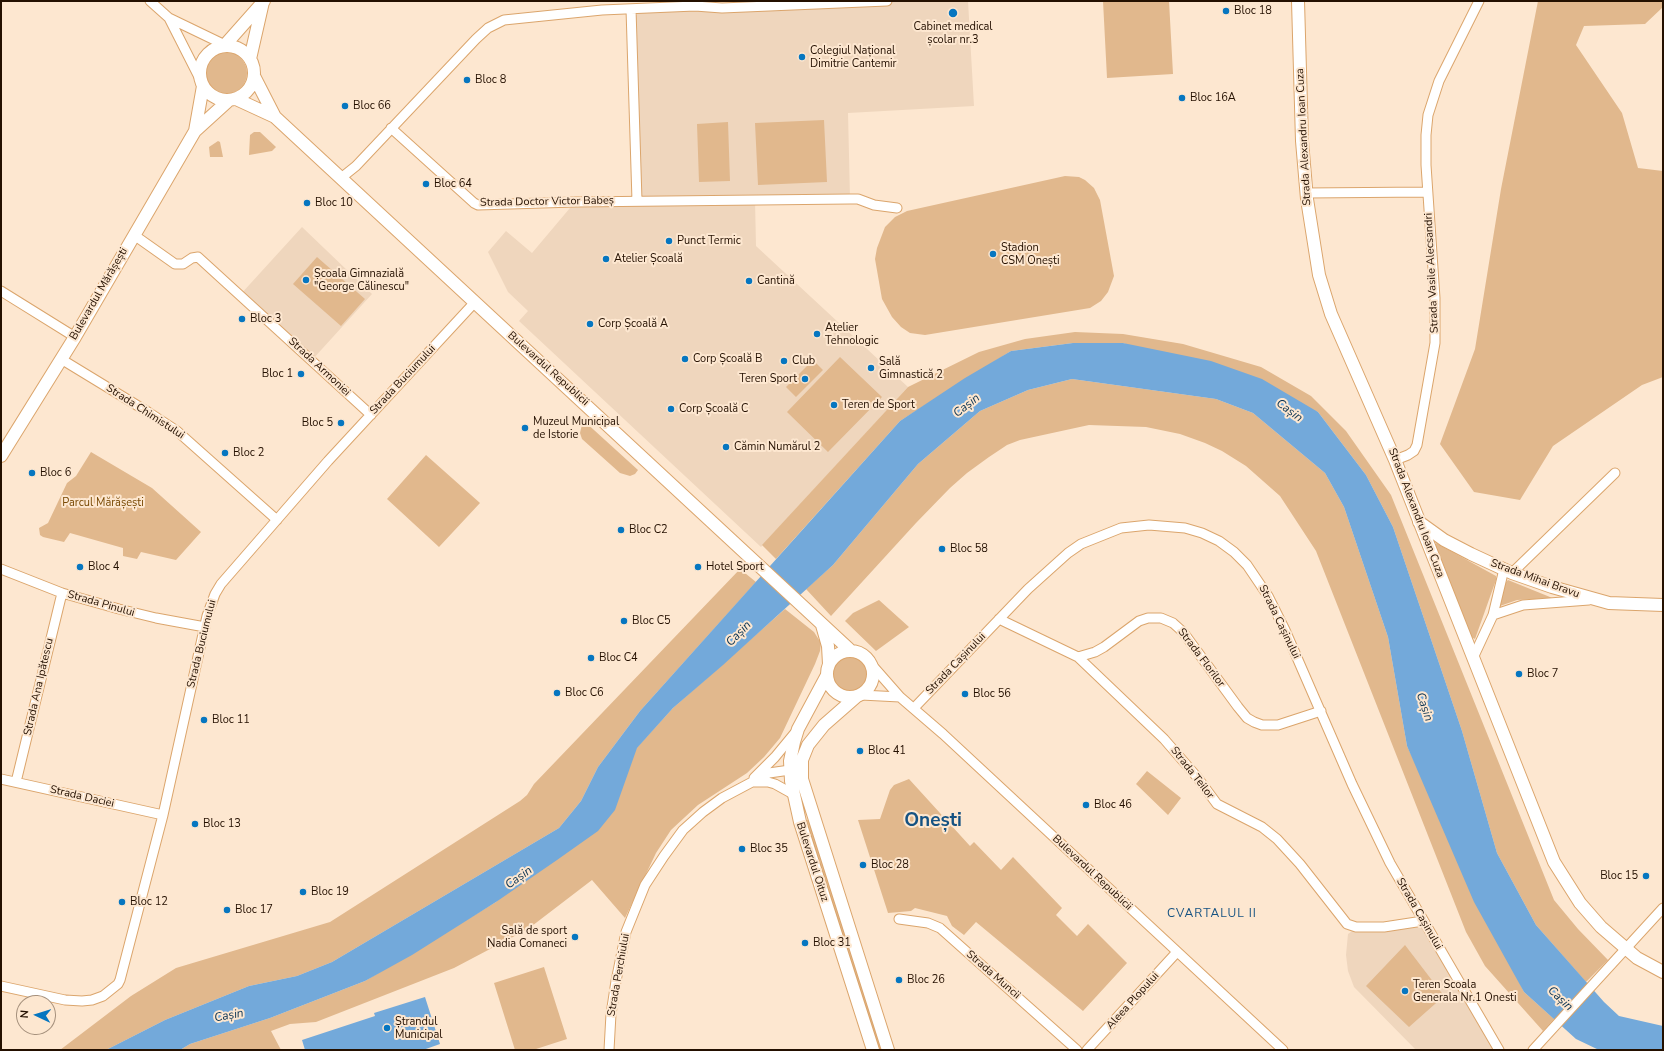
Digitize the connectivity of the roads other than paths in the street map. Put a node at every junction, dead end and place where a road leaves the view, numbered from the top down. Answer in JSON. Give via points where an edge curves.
{"nodes":[{"id":1,"x":150,"y":1,"type":"edge"},
{"id":2,"x":264,"y":1,"type":"edge"},
{"id":3,"x":888,"y":1,"type":"edge"},
{"id":4,"x":1298,"y":1,"type":"edge"},
{"id":5,"x":1479,"y":1,"type":"edge"},
{"id":6,"x":809,"y":3,"type":"edge"},
{"id":7,"x":631,"y":9,"type":"junction"},
{"id":8,"x":168,"y":18,"type":"junction"},
{"id":9,"x":225,"y":45,"type":"junction"},
{"id":10,"x":250,"y":59,"type":"junction"},
{"id":11,"x":254,"y":76,"type":"junction"},
{"id":12,"x":202,"y":82,"type":"junction"},
{"id":13,"x":232,"y":100,"type":"junction"},
{"id":14,"x":274,"y":117,"type":"junction"},
{"id":15,"x":391,"y":128,"type":"junction"},
{"id":16,"x":195,"y":131,"type":"junction"},
{"id":17,"x":341,"y":178,"type":"junction"},
{"id":18,"x":1427,"y":192,"type":"junction"},
{"id":19,"x":1306,"y":193,"type":"junction"},
{"id":20,"x":637,"y":201,"type":"junction"},
{"id":21,"x":897,"y":208,"type":"dead end"},
{"id":22,"x":134,"y":235,"type":"junction"},
{"id":23,"x":1,"y":291,"type":"edge"},
{"id":24,"x":475,"y":302,"type":"junction"},
{"id":25,"x":75,"y":337,"type":"junction"},
{"id":26,"x":61,"y":359,"type":"junction"},
{"id":27,"x":371,"y":415,"type":"junction"},
{"id":28,"x":1,"y":456,"type":"edge"},
{"id":29,"x":1395,"y":460,"type":"junction"},
{"id":30,"x":1615,"y":473,"type":"dead end"},
{"id":31,"x":277,"y":520,"type":"junction"},
{"id":32,"x":1418,"y":521,"type":"junction"},
{"id":33,"x":1,"y":569,"type":"edge"},
{"id":34,"x":1508,"y":571,"type":"junction"},
{"id":35,"x":62,"y":593,"type":"junction"},
{"id":36,"x":1594,"y":600,"type":"junction"},
{"id":37,"x":1663,"y":605,"type":"edge"},
{"id":38,"x":1493,"y":615,"type":"junction"},
{"id":39,"x":999,"y":619,"type":"junction"},
{"id":40,"x":820,"y":622,"type":"junction"},
{"id":41,"x":205,"y":627,"type":"junction"},
{"id":42,"x":851,"y":651,"type":"junction"},
{"id":43,"x":1078,"y":657,"type":"junction"},
{"id":44,"x":1473,"y":658,"type":"junction"},
{"id":45,"x":871,"y":664,"type":"junction"},
{"id":46,"x":828,"y":670,"type":"junction"},
{"id":47,"x":858,"y":696,"type":"junction"},
{"id":48,"x":900,"y":697,"type":"junction"},
{"id":49,"x":914,"y":708,"type":"junction"},
{"id":50,"x":1321,"y":711,"type":"junction"},
{"id":51,"x":798,"y":729,"type":"junction"},
{"id":52,"x":796,"y":769,"type":"junction"},
{"id":53,"x":1,"y":779,"type":"edge"},
{"id":54,"x":16,"y":782,"type":"junction"},
{"id":55,"x":751,"y":782,"type":"junction"},
{"id":56,"x":793,"y":794,"type":"junction"},
{"id":57,"x":812,"y":813,"type":"junction"},
{"id":58,"x":163,"y":815,"type":"junction"},
{"id":59,"x":798,"y":816,"type":"junction"},
{"id":60,"x":1663,"y":908,"type":"edge"},
{"id":61,"x":899,"y":919,"type":"dead end"},
{"id":62,"x":1423,"y":921,"type":"junction"},
{"id":63,"x":1625,"y":949,"type":"junction"},
{"id":64,"x":1177,"y":952,"type":"junction"},
{"id":65,"x":1663,"y":972,"type":"edge"},
{"id":66,"x":1,"y":986,"type":"edge"},
{"id":67,"x":868,"y":989,"type":"junction"},
{"id":68,"x":854,"y":994,"type":"junction"},
{"id":69,"x":609,"y":1050,"type":"edge"},
{"id":70,"x":873,"y":1050,"type":"edge"},
{"id":71,"x":888,"y":1050,"type":"edge"},
{"id":72,"x":1077,"y":1050,"type":"edge"},
{"id":73,"x":1088,"y":1050,"type":"edge"},
{"id":74,"x":1283,"y":1050,"type":"edge"},
{"id":75,"x":1500,"y":1050,"type":"edge"},
{"id":76,"x":1533,"y":1050,"type":"edge"}],
"edges":[{"from":1,"to":8,"type":"street"},
{"from":2,"to":9,"type":"main road"},
{"from":2,"to":10,"type":"main road"},
{"from":3,"to":6,"type":"street"},
{"from":4,"to":19,"type":"main road","name":"Strada Alexandru Ioan Cuza","via":[[1302,146]]},
{"from":5,"to":18,"type":"street","name":"Strada Vasile Alecsandri","via":[[1439,81],[1431,104],[1427,124]]},
{"from":6,"to":7,"type":"street","via":[[722,8],[695,6]]},
{"from":7,"to":15,"type":"street","via":[[527,17],[497,22],[476,40]]},
{"from":7,"to":20,"type":"street"},
{"from":8,"to":9,"type":"street"},
{"from":8,"to":12,"type":"street"},
{"from":9,"to":10,"type":"main road","via":[[238,48]]},
{"from":9,"to":12,"type":"main road","via":[[206,56],[202,63]]},
{"from":10,"to":11,"type":"main road","via":[[254,67]]},
{"from":11,"to":13,"type":"main road","via":[[249,90],[243,96]]},
{"from":11,"to":14,"type":"main road"},
{"from":12,"to":13,"type":"main road","via":[[213,97]]},
{"from":12,"to":16,"type":"main road","name":"Bulevardul Mărășești"},
{"from":13,"to":14,"type":"main road"},
{"from":13,"to":16,"type":"main road","name":"Bulevardul Mărășești"},
{"from":14,"to":17,"type":"main road","name":"Bulevardul Republicii"},
{"from":15,"to":17,"type":"street","via":[[356,166]]},
{"from":15,"to":20,"type":"street","name":"Strada Doctor Victor Babeș","via":[[477,205]]},
{"from":16,"to":22,"type":"main road","name":"Bulevardul Mărășești"},
{"from":17,"to":24,"type":"main road","name":"Bulevardul Republicii"},
{"from":18,"to":19,"type":"street"},
{"from":18,"to":29,"type":"street","name":"Strada Vasile Alecsandri","via":[[1435,292],[1435,343],[1417,445],[1414,451]]},
{"from":19,"to":29,"type":"main road","name":"Strada Alexandru Ioan Cuza","via":[[1314,253],[1325,297]]},
{"from":20,"to":21,"type":"street","name":"Strada Doctor Victor Babeș","via":[[850,198]]},
{"from":22,"to":25,"type":"main road","name":"Bulevardul Mărășești"},
{"from":22,"to":27,"type":"street","name":"Strada Armoniei","via":[[175,264],[183,264],[198,257]]},
{"from":23,"to":25,"type":"street"},
{"from":24,"to":27,"type":"street","name":"Strada Buciumului"},
{"from":24,"to":40,"type":"main road","name":"Bulevardul Republicii"},
{"from":25,"to":26,"type":"main road","name":"Bulevardul Mărășești"},
{"from":26,"to":28,"type":"main road","name":"Bulevardul Mărășești"},
{"from":26,"to":31,"type":"street","name":"Strada Chimistului","via":[[177,431]]},
{"from":27,"to":31,"type":"street","name":"Strada Buciumului"},
{"from":29,"to":32,"type":"main road","name":"Strada Alexandru Ioan Cuza"},
{"from":30,"to":34,"type":"street"},
{"from":31,"to":41,"type":"street","name":"Strada Buciumului","via":[[218,590],[210,606]]},
{"from":32,"to":34,"type":"main road","name":"Strada Mihai Bravu","via":[[1449,542]]},
{"from":32,"to":44,"type":"main road","name":"Strada Alexandru Ioan Cuza"},
{"from":33,"to":35,"type":"street","name":"Strada Pinului"},
{"from":34,"to":36,"type":"main road","name":"Strada Mihai Bravu","via":[[1552,588]]},
{"from":34,"to":38,"type":"street"},
{"from":35,"to":41,"type":"street","name":"Strada Pinului","via":[[149,617]]},
{"from":35,"to":54,"type":"street","name":"Strada Ana Ipătescu"},
{"from":36,"to":37,"type":"main road","name":"Strada Mihai Bravu","via":[[1618,604]]},
{"from":36,"to":38,"type":"street","via":[[1523,605]]},
{"from":38,"to":44,"type":"street"},
{"from":39,"to":43,"type":"street","name":"Strada Teilor"},
{"from":39,"to":49,"type":"street","name":"Strada Cașinului"},
{"from":39,"to":50,"type":"street","name":"Strada Cașinului","via":[[1068,553],[1088,540],[1134,526],[1175,526],[1193,530],[1227,546],[1253,572],[1285,630]]},
{"from":40,"to":42,"type":"main road","name":"Bulevardul Republicii"},
{"from":40,"to":46,"type":"main road","name":"Bulevardul Republicii","via":[[828,646]]},
{"from":41,"to":58,"type":"street","name":"Strada Buciumului"},
{"from":42,"to":45,"type":"main road","via":[[863,655]]},
{"from":42,"to":46,"type":"main road","via":[[841,653]]},
{"from":43,"to":50,"type":"street","name":"Strada Florilor","via":[[1104,647],[1139,621],[1161,618],[1173,623],[1183,632],[1247,718],[1262,725],[1278,725]]},
{"from":43,"to":62,"type":"street","name":"Strada Teilor","via":[[1164,739],[1197,777],[1216,804],[1262,827],[1277,838],[1347,924],[1356,927],[1384,927]]},
{"from":44,"to":63,"type":"main road","name":"Strada Alexandru Ioan Cuza","via":[[1554,862],[1580,903]]},
{"from":45,"to":47,"type":"main road","via":[[873,670],[870,687]]},
{"from":45,"to":48,"type":"street","name":"Bulevardul Republicii"},
{"from":46,"to":47,"type":"main road","via":[[830,686],[838,695],[850,698]]},
{"from":46,"to":51,"type":"main road","name":"Bulevardul Oituz"},
{"from":47,"to":48,"type":"street"},
{"from":47,"to":52,"type":"main road","name":"Bulevardul Oituz","via":[[814,735]]},
{"from":48,"to":49,"type":"street","name":"Bulevardul Republicii"},
{"from":49,"to":64,"type":"street","name":"Bulevardul Republicii"},
{"from":50,"to":62,"type":"street","name":"Strada Cașinului","via":[[1390,863]]},
{"from":51,"to":52,"type":"main road","name":"Bulevardul Oituz","via":[[792,748]]},
{"from":51,"to":55,"type":"street","name":"Strada Perchiului"},
{"from":52,"to":55,"type":"street","name":"Strada Perchiului","via":[[770,774]]},
{"from":52,"to":56,"type":"main road","name":"Bulevardul Oituz"},
{"from":52,"to":57,"type":"main road","name":"Bulevardul Oituz"},
{"from":53,"to":54,"type":"street","name":"Strada Daciei"},
{"from":54,"to":58,"type":"street","name":"Strada Daciei"},
{"from":55,"to":56,"type":"street","via":[[768,782]]},
{"from":55,"to":69,"type":"street","name":"Strada Perchiului","via":[[713,804],[683,830],[645,886],[622,946],[611,1014]]},
{"from":56,"to":59,"type":"main road","name":"Bulevardul Oituz"},
{"from":57,"to":59,"type":"main road","via":[[807,810]]},
{"from":57,"to":67,"type":"main road","name":"Bulevardul Oituz"},
{"from":58,"to":66,"type":"street","name":"Strada Buciumului","via":[[120,980],[114,989],[82,1002]]},
{"from":59,"to":68,"type":"main road","name":"Bulevardul Oituz"},
{"from":60,"to":63,"type":"street"},
{"from":61,"to":72,"type":"street","name":"Strada Muncii","via":[[928,923],[940,928]]},
{"from":62,"to":75,"type":"street","name":"Strada Cașinului"},
{"from":63,"to":65,"type":"main road","name":"Strada Alexandru Ioan Cuza"},
{"from":63,"to":76,"type":"street"},
{"from":64,"to":73,"type":"street","name":"Aleea Plopului"},
{"from":64,"to":74,"type":"street","name":"Bulevardul Republicii"},
{"from":67,"to":68,"type":"street"},
{"from":67,"to":71,"type":"main road","name":"Bulevardul Oituz"},
{"from":68,"to":70,"type":"main road","name":"Bulevardul Oituz"}]}
